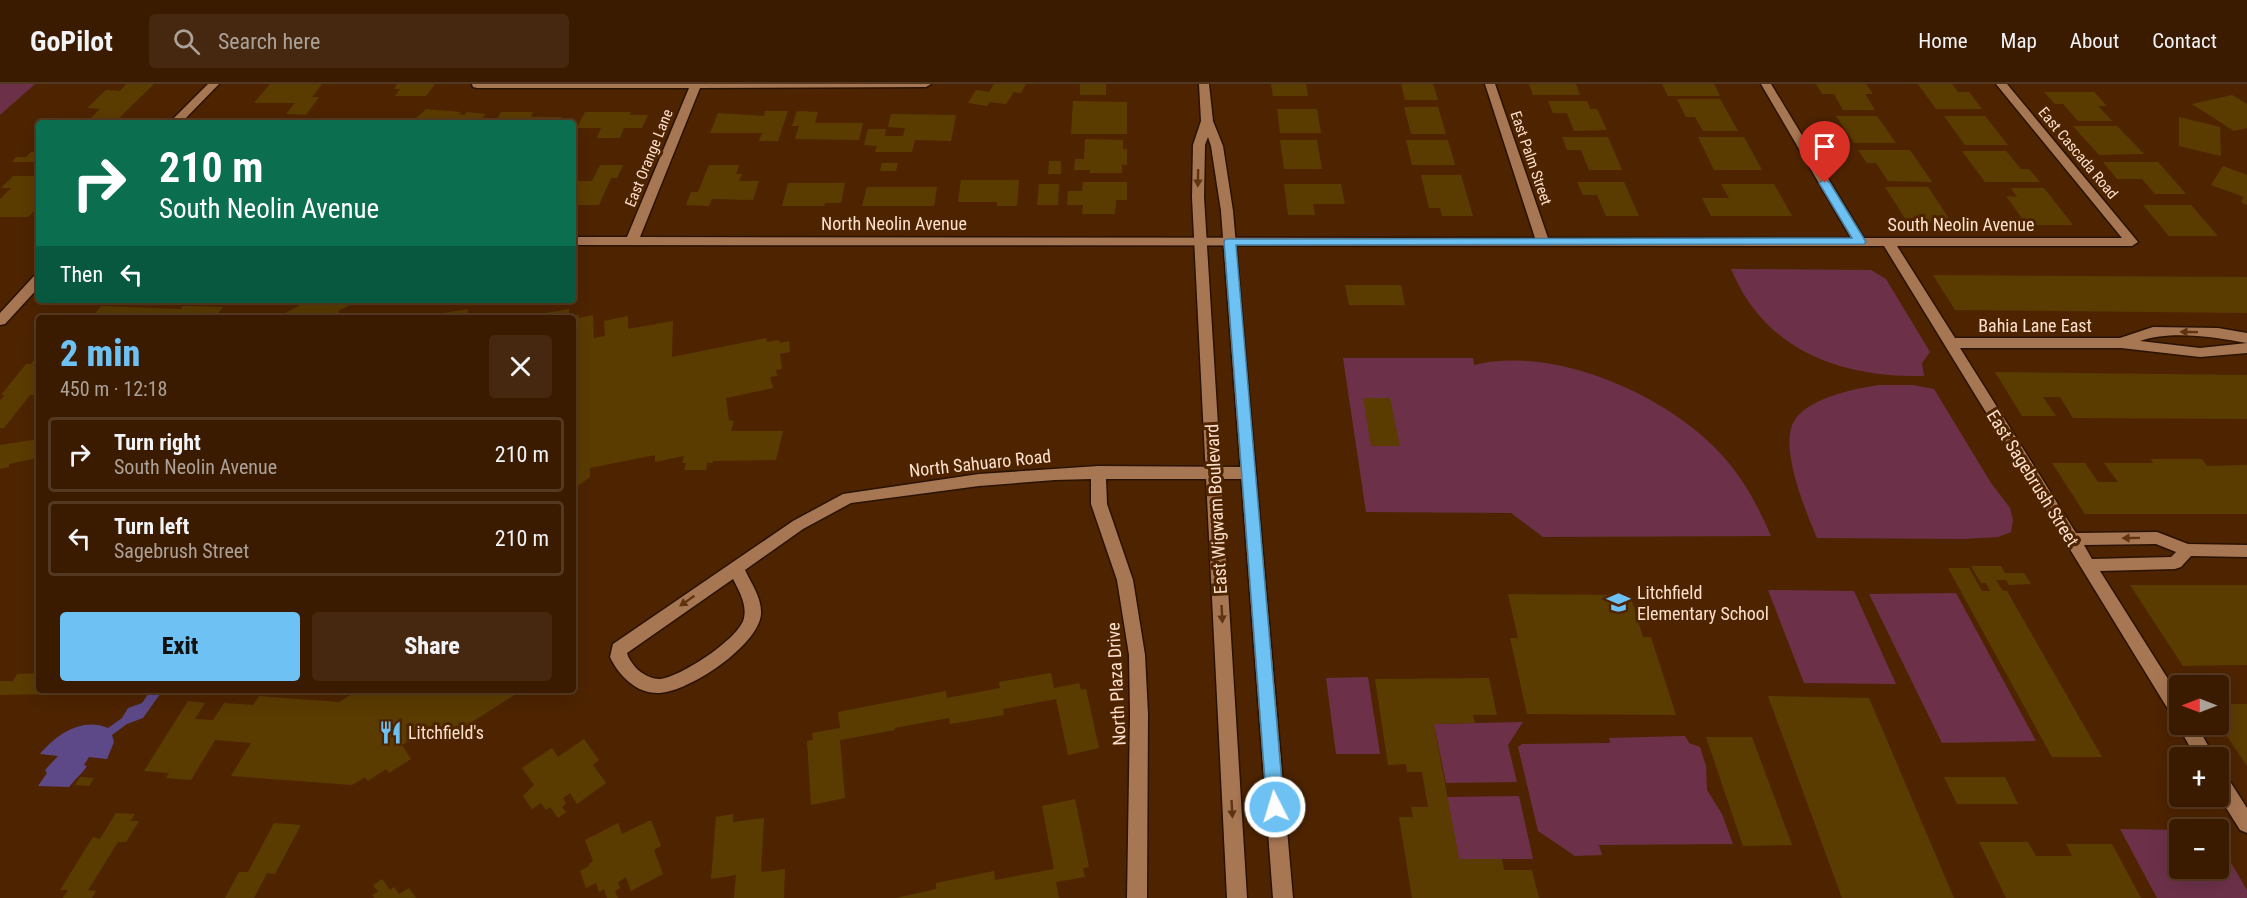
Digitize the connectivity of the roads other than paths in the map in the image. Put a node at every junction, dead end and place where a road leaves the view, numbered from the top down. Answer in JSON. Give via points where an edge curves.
{"nodes":[{"id":1,"x":214,"y":84,"type":"edge"},
{"id":2,"x":1204,"y":84,"type":"edge"},
{"id":3,"x":1490,"y":84,"type":"edge"},
{"id":4,"x":1766,"y":84,"type":"edge"},
{"id":5,"x":2001,"y":84,"type":"edge"},
{"id":6,"x":477,"y":85,"type":"edge"},
{"id":7,"x":926,"y":85,"type":"edge"},
{"id":8,"x":695,"y":86,"type":"junction"},
{"id":9,"x":178,"y":120,"type":"edge"},
{"id":10,"x":1207,"y":121,"type":"junction"},
{"id":11,"x":576,"y":241,"type":"edge"},
{"id":12,"x":632,"y":241,"type":"junction"},
{"id":13,"x":1201,"y":241,"type":"junction"},
{"id":14,"x":1215,"y":241,"type":"joint"},
{"id":15,"x":1230,"y":241,"type":"junction"},
{"id":16,"x":1543,"y":242,"type":"junction"},
{"id":17,"x":1860,"y":242,"type":"junction"},
{"id":18,"x":1888,"y":242,"type":"junction"},
{"id":19,"x":2132,"y":242,"type":"joint"},
{"id":20,"x":36,"y":282,"type":"edge"},
{"id":21,"x":0,"y":321,"type":"edge"},
{"id":22,"x":2247,"y":338,"type":"edge"},
{"id":23,"x":1950,"y":343,"type":"junction"},
{"id":24,"x":2121,"y":343,"type":"junction"},
{"id":25,"x":2247,"y":348,"type":"edge"},
{"id":26,"x":1098,"y":472,"type":"junction"},
{"id":27,"x":1214,"y":472,"type":"junction"},
{"id":28,"x":1248,"y":473,"type":"junction"},
{"id":29,"x":2072,"y":539,"type":"junction"},
{"id":30,"x":2187,"y":550,"type":"junction"},
{"id":31,"x":2247,"y":550,"type":"edge"},
{"id":32,"x":2087,"y":565,"type":"junction"},
{"id":33,"x":735,"y":567,"type":"junction"},
{"id":34,"x":2169,"y":696,"type":"edge"},
{"id":35,"x":2229,"y":795,"type":"edge"},
{"id":36,"x":2247,"y":824,"type":"edge"},
{"id":37,"x":1137,"y":898,"type":"edge"},
{"id":38,"x":1238,"y":898,"type":"edge"},
{"id":39,"x":1283,"y":898,"type":"edge"}],
"edges":[{"from":1,"to":9,"type":"street"},
{"from":2,"to":10,"type":"street","name":"East Wigwam Boulevard"},
{"from":3,"to":16,"type":"street","name":"East Palm Street"},
{"from":4,"to":17,"type":"street"},
{"from":5,"to":19,"type":"street","name":"East Cascada Road"},
{"from":6,"to":8,"type":"street"},
{"from":7,"to":8,"type":"street"},
{"from":8,"to":12,"type":"street","name":"East Orange Lane"},
{"from":10,"to":13,"type":"street","name":"East Wigwam Boulevard","one_way":true,"via":[[1199,145]]},
{"from":10,"to":15,"type":"street","name":"East Wigwam Boulevard","via":[[1223,177]]},
{"from":11,"to":12,"type":"street","name":"North Neolin Avenue"},
{"from":12,"to":13,"type":"street","name":"North Neolin Avenue"},
{"from":13,"to":14,"type":"street","name":"North Neolin Avenue"},
{"from":13,"to":27,"type":"street","name":"East Wigwam Boulevard"},
{"from":14,"to":15,"type":"street","name":"South Neolin Avenue"},
{"from":15,"to":16,"type":"street","name":"South Neolin Avenue"},
{"from":15,"to":28,"type":"street","name":"East Wigwam Boulevard"},
{"from":16,"to":17,"type":"street","name":"South Neolin Avenue"},
{"from":17,"to":18,"type":"street","name":"South Neolin Avenue"},
{"from":18,"to":19,"type":"street","name":"South Neolin Avenue"},
{"from":18,"to":23,"type":"street","name":"East Sagebrush Street"},
{"from":20,"to":21,"type":"street"},
{"from":22,"to":24,"type":"street","name":"Bahia Lane East","one_way":true,"via":[[2218,333],[2153,332]]},
{"from":23,"to":24,"type":"street","name":"Bahia Lane East"},
{"from":23,"to":29,"type":"street","name":"East Sagebrush Street"},
{"from":24,"to":25,"type":"street","name":"Bahia Lane East","via":[[2172,352],[2233,352]]},
{"from":26,"to":27,"type":"street","name":"North Sahuaro Road"},
{"from":26,"to":33,"type":"street","name":"North Sahuaro Road","via":[[979,480],[848,498],[798,525]]},
{"from":26,"to":37,"type":"street","name":"North Plaza Drive","via":[[1099,504],[1125,580],[1137,655]]},
{"from":27,"to":28,"type":"street","name":"North Sahuaro Road"},
{"from":27,"to":38,"type":"street","name":"East Wigwam Boulevard","one_way":true},
{"from":28,"to":39,"type":"street","name":"East Wigwam Boulevard"},
{"from":30,"to":29,"type":"street","one_way":true,"via":[[2157,538]]},
{"from":29,"to":32,"type":"street","name":"East Sagebrush Street"},
{"from":30,"to":31,"type":"street"},
{"from":30,"to":32,"type":"street","via":[[2175,563]]},
{"from":32,"to":34,"type":"street","name":"East Sagebrush Street"},
{"from":33,"to":33,"type":"street","name":"North Sahuaro Road","one_way":true,"via":[[619,649],[618,657],[633,678],[650,687],[668,686],[745,634],[755,609]]},
{"from":35,"to":36,"type":"street"}]}
